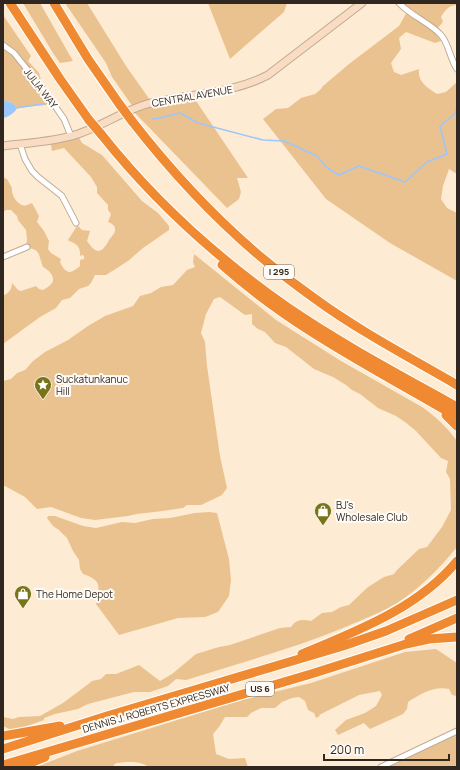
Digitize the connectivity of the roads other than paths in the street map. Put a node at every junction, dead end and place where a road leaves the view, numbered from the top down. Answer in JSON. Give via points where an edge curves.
{"nodes":[{"id":1,"x":10,"y":3,"type":"edge"},
{"id":2,"x":54,"y":3,"type":"edge"},
{"id":3,"x":362,"y":3,"type":"edge"},
{"id":4,"x":399,"y":3,"type":"edge"},
{"id":5,"x":3,"y":45,"type":"edge"},
{"id":6,"x":457,"y":69,"type":"edge"},
{"id":7,"x":71,"y":136,"type":"junction"},
{"id":8,"x":20,"y":144,"type":"junction"},
{"id":9,"x":3,"y":146,"type":"edge"},
{"id":10,"x":159,"y":199,"type":"junction"},
{"id":11,"x":76,"y":223,"type":"dead end"},
{"id":12,"x":27,"y":247,"type":"dead end"},
{"id":13,"x":3,"y":258,"type":"edge"},
{"id":14,"x":457,"y":385,"type":"edge"},
{"id":15,"x":419,"y":396,"type":"junction"},
{"id":16,"x":457,"y":407,"type":"edge"},
{"id":17,"x":457,"y":417,"type":"edge"},
{"id":18,"x":457,"y":426,"type":"edge"},
{"id":19,"x":457,"y":561,"type":"edge"},
{"id":20,"x":457,"y":600,"type":"edge"},
{"id":21,"x":457,"y":618,"type":"edge"},
{"id":22,"x":457,"y":637,"type":"edge"},
{"id":23,"x":384,"y":652,"type":"junction"},
{"id":24,"x":248,"y":675,"type":"junction"},
{"id":25,"x":107,"y":716,"type":"junction"},
{"id":26,"x":135,"y":726,"type":"junction"},
{"id":27,"x":457,"y":731,"type":"edge"},
{"id":28,"x":3,"y":736,"type":"edge"},
{"id":29,"x":3,"y":749,"type":"edge"},
{"id":30,"x":3,"y":765,"type":"edge"},
{"id":31,"x":21,"y":767,"type":"edge"},
{"id":32,"x":381,"y":767,"type":"edge"}],
"edges":[{"from":1,"to":10,"type":"highway","number":"I 295","bridge":true,"via":[[90,120]]},
{"from":2,"to":14,"type":"highway","number":"I 295","bridge":true,"via":[[88,59],[132,121],[190,190],[233,232],[315,299]]},
{"from":3,"to":7,"type":"street","name":"CENTRAL AVENUE","via":[[268,75],[253,82],[224,91],[141,106]]},
{"from":4,"to":6,"type":"street","via":[[440,34]]},
{"from":5,"to":7,"type":"street","name":"JULIA WAY","via":[[14,53],[49,97],[64,119]]},
{"from":7,"to":8,"type":"street","name":"CENTRAL AVENUE"},
{"from":8,"to":9,"type":"street","name":"CENTRAL AVENUE"},
{"from":8,"to":11,"type":"street","via":[[32,171],[62,196]]},
{"from":10,"to":15,"type":"highway","via":[[178,223],[222,265],[277,309],[322,340]]},
{"from":10,"to":16,"type":"highway","number":"I 295","via":[[215,251],[288,307],[346,344]]},
{"from":12,"to":13,"type":"street"},
{"from":15,"to":17,"type":"highway"},
{"from":15,"to":18,"type":"highway","via":[[443,412]]},
{"from":19,"to":24,"type":"highway","via":[[430,588],[397,610]]},
{"from":20,"to":24,"type":"highway","number":"US 6","via":[[372,636]]},
{"from":21,"to":23,"type":"highway"},
{"from":22,"to":23,"type":"highway","number":"US 6","via":[[421,641]]},
{"from":23,"to":26,"type":"highway","name":"DENNIS J. ROBERTS EXPRESSWAY","number":"US 6"},
{"from":24,"to":25,"type":"highway","name":"DENNIS J. ROBERTS EXPRESSWAY","number":"US 6"},
{"from":25,"to":28,"type":"highway"},
{"from":25,"to":29,"type":"highway","name":"DENNIS J. ROBERTS EXPRESSWAY","number":"US 6"},
{"from":26,"to":30,"type":"highway","name":"DENNIS J. ROBERTS EXPRESSWAY","number":"US 6"},
{"from":26,"to":31,"type":"highway"},
{"from":27,"to":32,"type":"street"}]}
